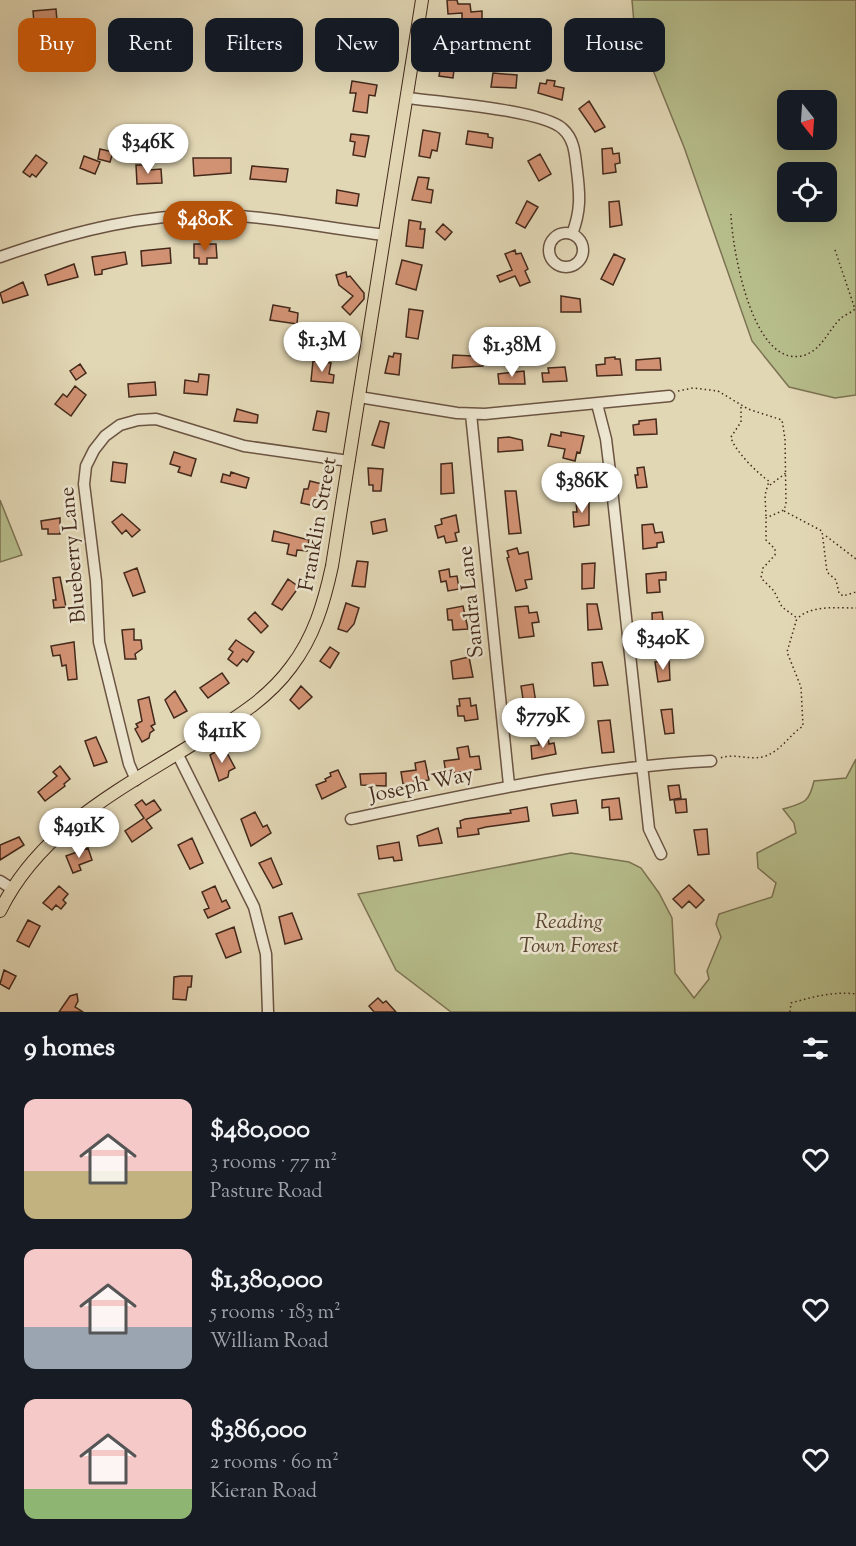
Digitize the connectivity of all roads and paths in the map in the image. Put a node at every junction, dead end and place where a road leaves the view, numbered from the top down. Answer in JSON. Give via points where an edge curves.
{"nodes":[{"id":1,"x":422,"y":0,"type":"edge"},
{"id":2,"x":407,"y":98,"type":"junction"},
{"id":3,"x":731,"y":214,"type":"dead end"},
{"id":4,"x":572,"y":234,"type":"dead end"},
{"id":5,"x":385,"y":235,"type":"junction"},
{"id":6,"x":834,"y":247,"type":"dead end"},
{"id":7,"x":0,"y":257,"type":"edge"},
{"id":8,"x":669,"y":396,"type":"joint"},
{"id":9,"x":359,"y":397,"type":"junction"},
{"id":10,"x":597,"y":404,"type":"junction"},
{"id":11,"x":741,"y":406,"type":"junction"},
{"id":12,"x":471,"y":414,"type":"junction"},
{"id":13,"x":349,"y":461,"type":"junction"},
{"id":14,"x":787,"y":473,"type":"junction"},
{"id":15,"x":770,"y":485,"type":"junction"},
{"id":16,"x":784,"y":510,"type":"junction"},
{"id":17,"x":766,"y":518,"type":"junction"},
{"id":18,"x":825,"y":535,"type":"junction"},
{"id":19,"x":856,"y":559,"type":"edge"},
{"id":20,"x":856,"y":592,"type":"edge"},
{"id":21,"x":856,"y":608,"type":"edge"},
{"id":22,"x":797,"y":618,"type":"junction"},
{"id":23,"x":178,"y":754,"type":"junction"},
{"id":24,"x":711,"y":761,"type":"joint"},
{"id":25,"x":642,"y":766,"type":"junction"},
{"id":26,"x":136,"y":780,"type":"junction"},
{"id":27,"x":509,"y":785,"type":"junction"},
{"id":28,"x":351,"y":819,"type":"dead end"},
{"id":29,"x":661,"y":854,"type":"dead end"},
{"id":30,"x":0,"y":881,"type":"edge"},
{"id":31,"x":11,"y":888,"type":"junction"},
{"id":32,"x":0,"y":911,"type":"edge"},
{"id":33,"x":856,"y":994,"type":"edge"},
{"id":34,"x":268,"y":1012,"type":"edge"},
{"id":35,"x":790,"y":1012,"type":"edge"}],
"edges":[{"from":1,"to":2,"type":"main road","name":"Franklin Street"},
{"from":2,"to":4,"type":"street","via":[[539,117],[556,123],[569,136],[575,154],[581,203]]},
{"from":2,"to":5,"type":"main road","name":"Franklin Street"},
{"from":3,"to":6,"type":"path","via":[[736,254],[756,322],[768,344],[788,356],[812,352],[842,317],[855,309]]},
{"from":5,"to":7,"type":"street","via":[[249,217],[180,216],[95,227]]},
{"from":5,"to":9,"type":"main road","name":"Franklin Street"},
{"from":8,"to":10,"type":"street"},
{"from":8,"to":11,"type":"path","via":[[688,388],[710,390]]},
{"from":9,"to":12,"type":"street"},
{"from":9,"to":13,"type":"main road","name":"Franklin Street"},
{"from":10,"to":12,"type":"street"},
{"from":10,"to":25,"type":"street","via":[[606,439]]},
{"from":11,"to":14,"type":"path","via":[[782,420]]},
{"from":11,"to":15,"type":"path","via":[[741,422],[731,437],[732,443]]},
{"from":12,"to":27,"type":"street","name":"Sandra Lane"},
{"from":13,"to":23,"type":"main road","name":"Franklin Street","via":[[328,585],[307,642],[261,700]]},
{"from":13,"to":26,"type":"street","name":"Blueberry Lane","via":[[244,446],[156,419],[120,426],[94,450],[86,466],[84,484],[99,642]]},
{"from":14,"to":15,"type":"path"},
{"from":14,"to":16,"type":"path"},
{"from":15,"to":17,"type":"path","via":[[765,495]]},
{"from":16,"to":17,"type":"path"},
{"from":16,"to":18,"type":"path"},
{"from":17,"to":22,"type":"path","via":[[766,540],[775,549],[775,555],[763,568],[761,578],[782,607]]},
{"from":18,"to":19,"type":"path"},
{"from":18,"to":20,"type":"path","via":[[822,550],[827,572],[836,580],[843,596]]},
{"from":21,"to":22,"type":"path","via":[[819,609]]},
{"from":22,"to":24,"type":"path","via":[[787,652],[801,687],[803,726],[765,756],[729,755]]},
{"from":23,"to":26,"type":"main road","name":"Franklin Street"},
{"from":23,"to":34,"type":"street","via":[[254,907],[266,954]]},
{"from":24,"to":25,"type":"street","name":"Joseph Way"},
{"from":25,"to":27,"type":"street","name":"Joseph Way"},
{"from":25,"to":29,"type":"street","via":[[649,832]]},
{"from":26,"to":31,"type":"main road","name":"Franklin Street","via":[[60,832]]},
{"from":27,"to":28,"type":"street","name":"Joseph Way"},
{"from":30,"to":31,"type":"street"},
{"from":31,"to":32,"type":"main road","name":"Franklin Street"},
{"from":33,"to":35,"type":"path","via":[[837,992],[790,1003]]}]}
